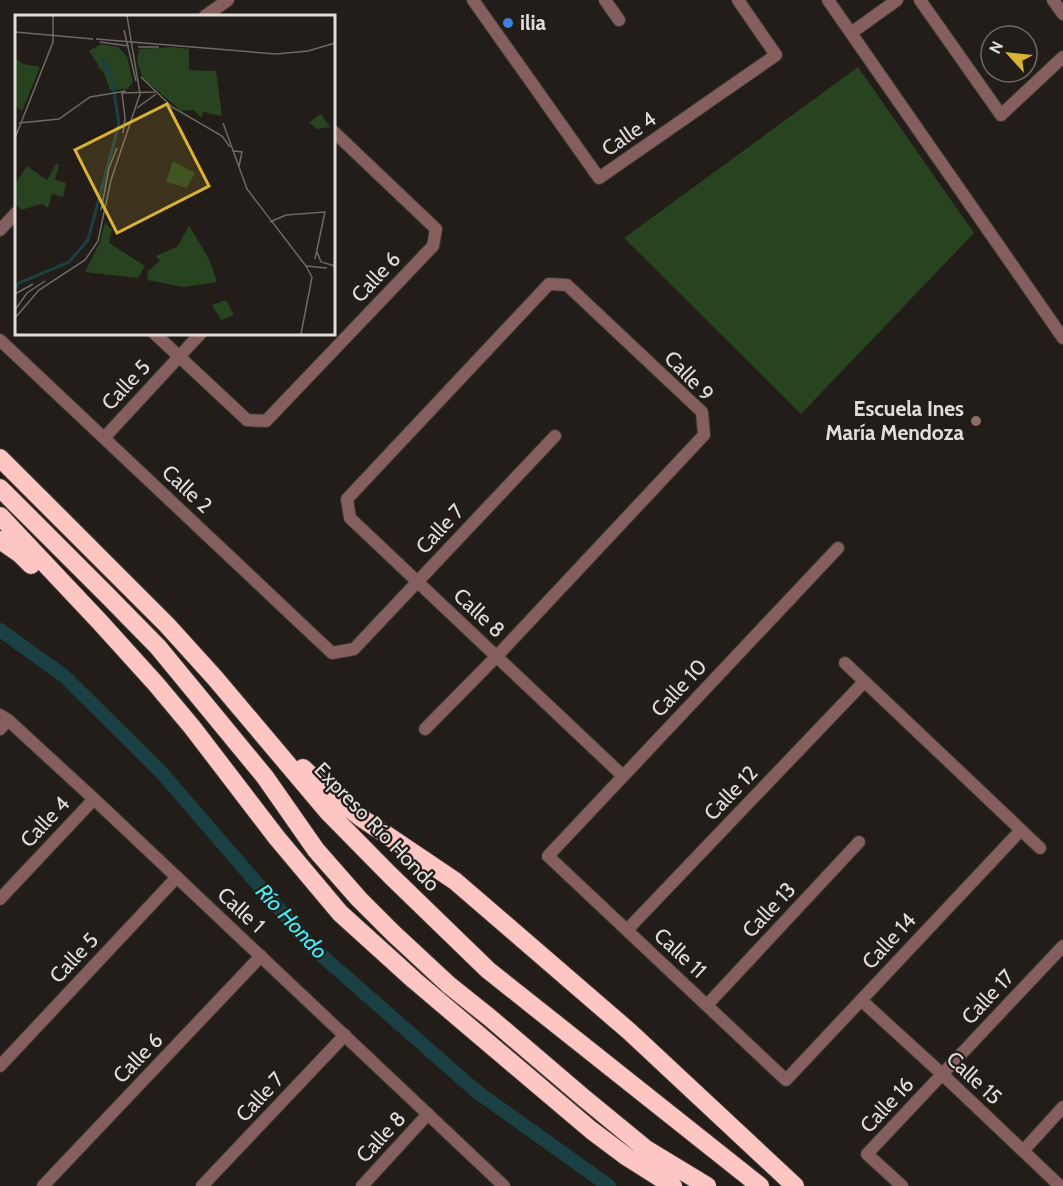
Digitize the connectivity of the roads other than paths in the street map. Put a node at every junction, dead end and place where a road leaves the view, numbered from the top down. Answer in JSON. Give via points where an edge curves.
{"nodes":[{"id":1,"x":228,"y":0,"type":"edge"},
{"id":2,"x":473,"y":0,"type":"edge"},
{"id":3,"x":605,"y":0,"type":"edge"},
{"id":4,"x":738,"y":0,"type":"edge"},
{"id":5,"x":828,"y":0,"type":"edge"},
{"id":6,"x":897,"y":0,"type":"edge"},
{"id":7,"x":920,"y":0,"type":"edge"},
{"id":8,"x":1053,"y":0,"type":"edge"},
{"id":9,"x":1063,"y":14,"type":"edge"},
{"id":10,"x":206,"y":15,"type":"edge"},
{"id":11,"x":619,"y":20,"type":"dead end"},
{"id":12,"x":851,"y":33,"type":"junction"},
{"id":13,"x":1063,"y":57,"type":"edge"},
{"id":14,"x":334,"y":132,"type":"edge"},
{"id":15,"x":15,"y":214,"type":"edge"},
{"id":16,"x":0,"y":230,"type":"edge"},
{"id":17,"x":155,"y":334,"type":"edge"},
{"id":18,"x":200,"y":334,"type":"edge"},
{"id":19,"x":1063,"y":338,"type":"edge"},
{"id":20,"x":0,"y":340,"type":"edge"},
{"id":21,"x":179,"y":357,"type":"junction"},
{"id":22,"x":555,"y":436,"type":"dead end"},
{"id":23,"x":104,"y":438,"type":"junction"},
{"id":24,"x":0,"y":458,"type":"edge"},
{"id":25,"x":374,"y":471,"type":"joint"},
{"id":26,"x":0,"y":488,"type":"edge"},
{"id":27,"x":0,"y":516,"type":"edge"},
{"id":28,"x":0,"y":540,"type":"edge"},
{"id":29,"x":838,"y":548,"type":"dead end"},
{"id":30,"x":418,"y":581,"type":"junction"},
{"id":31,"x":99,"y":621,"type":"junction"},
{"id":32,"x":354,"y":649,"type":"joint"},
{"id":33,"x":496,"y":656,"type":"junction"},
{"id":34,"x":845,"y":663,"type":"dead end"},
{"id":35,"x":864,"y":682,"type":"junction"},
{"id":36,"x":225,"y":690,"type":"junction"},
{"id":37,"x":3,"y":721,"type":"edge"},
{"id":38,"x":425,"y":729,"type":"dead end"},
{"id":39,"x":623,"y":776,"type":"junction"},
{"id":40,"x":94,"y":799,"type":"junction"},
{"id":41,"x":1021,"y":830,"type":"junction"},
{"id":42,"x":859,"y":842,"type":"dead end"},
{"id":43,"x":1040,"y":848,"type":"dead end"},
{"id":44,"x":548,"y":856,"type":"joint"},
{"id":45,"x":177,"y":877,"type":"junction"},
{"id":46,"x":0,"y":899,"type":"edge"},
{"id":47,"x":627,"y":930,"type":"junction"},
{"id":48,"x":1063,"y":946,"type":"edge"},
{"id":49,"x":261,"y":957,"type":"junction"},
{"id":50,"x":861,"y":1000,"type":"junction"},
{"id":51,"x":706,"y":1005,"type":"junction"},
{"id":52,"x":555,"y":1024,"type":"junction"},
{"id":53,"x":345,"y":1035,"type":"junction"},
{"id":54,"x":0,"y":1066,"type":"edge"},
{"id":55,"x":942,"y":1074,"type":"junction"},
{"id":56,"x":786,"y":1080,"type":"joint"},
{"id":57,"x":1063,"y":1107,"type":"edge"},
{"id":58,"x":428,"y":1114,"type":"junction"},
{"id":59,"x":1023,"y":1151,"type":"junction"},
{"id":60,"x":44,"y":1186,"type":"edge"},
{"id":61,"x":202,"y":1186,"type":"edge"},
{"id":62,"x":362,"y":1186,"type":"edge"},
{"id":63,"x":504,"y":1186,"type":"edge"},
{"id":64,"x":673,"y":1186,"type":"edge"},
{"id":65,"x":707,"y":1186,"type":"edge"},
{"id":66,"x":743,"y":1186,"type":"edge"},
{"id":67,"x":759,"y":1186,"type":"edge"},
{"id":68,"x":795,"y":1186,"type":"edge"},
{"id":69,"x":902,"y":1186,"type":"edge"},
{"id":70,"x":1060,"y":1186,"type":"edge"}],
"edges":[{"from":1,"to":10,"type":"street"},
{"from":2,"to":4,"type":"street","name":"Calle 4","via":[[599,178],[776,55]]},
{"from":3,"to":11,"type":"street"},
{"from":5,"to":12,"type":"street"},
{"from":6,"to":12,"type":"street"},
{"from":7,"to":13,"type":"street","via":[[1001,115]]},
{"from":8,"to":9,"type":"street"},
{"from":12,"to":19,"type":"street"},
{"from":14,"to":21,"type":"street","name":"Calle 6","via":[[436,229],[433,246],[266,422],[247,420]]},
{"from":15,"to":16,"type":"street"},
{"from":17,"to":21,"type":"street","name":"Calle 6"},
{"from":18,"to":21,"type":"street","name":"Calle 5"},
{"from":20,"to":23,"type":"street","name":"Calle 2"},
{"from":21,"to":23,"type":"street","name":"Calle 5"},
{"from":22,"to":30,"type":"street","name":"Calle 7"},
{"from":23,"to":32,"type":"street","name":"Calle 2","via":[[332,652]]},
{"from":24,"to":36,"type":"highway","name":"Expreso Río Hondo"},
{"from":25,"to":30,"type":"street","name":"Calle 8","via":[[348,499],[350,518]]},
{"from":25,"to":33,"type":"street","name":"Calle 9","via":[[549,284],[567,285],[702,412],[704,435]]},
{"from":26,"to":65,"type":"highway","via":[[158,647],[265,777],[316,850],[393,933],[449,985],[646,1149]]},
{"from":27,"to":31,"type":"highway"},
{"from":28,"to":31,"type":"highway","via":[[75,607]]},
{"from":29,"to":39,"type":"street","name":"Calle 10"},
{"from":30,"to":32,"type":"street","name":"Calle 7"},
{"from":30,"to":33,"type":"street","name":"Calle 8"},
{"from":31,"to":64,"type":"highway","via":[[192,727],[340,913],[591,1130]]},
{"from":33,"to":38,"type":"street","name":"Calle 9"},
{"from":33,"to":39,"type":"street","name":"Calle 8"},
{"from":34,"to":35,"type":"street"},
{"from":35,"to":41,"type":"street"},
{"from":35,"to":47,"type":"street","name":"Calle 12"},
{"from":36,"to":52,"type":"highway","name":"Expreso Río Hondo","via":[[328,812],[382,867],[488,970]]},
{"from":36,"to":68,"type":"highway","via":[[326,790],[456,881],[630,1032]]},
{"from":37,"to":40,"type":"street","name":"Calle 1"},
{"from":39,"to":44,"type":"street","name":"Calle 10"},
{"from":40,"to":45,"type":"street","name":"Calle 1"},
{"from":40,"to":46,"type":"street","name":"Calle 4"},
{"from":41,"to":43,"type":"street"},
{"from":41,"to":50,"type":"street","name":"Calle 14"},
{"from":42,"to":51,"type":"street","name":"Calle 13"},
{"from":44,"to":47,"type":"street","name":"Calle 11"},
{"from":45,"to":49,"type":"street","name":"Calle 1"},
{"from":45,"to":54,"type":"street","name":"Calle 5"},
{"from":47,"to":51,"type":"street","name":"Calle 11"},
{"from":48,"to":55,"type":"street","name":"Calle 17"},
{"from":49,"to":53,"type":"street","name":"Calle 1"},
{"from":49,"to":60,"type":"street","name":"Calle 6"},
{"from":50,"to":55,"type":"street","name":"Calle 15"},
{"from":50,"to":56,"type":"street","name":"Calle 14"},
{"from":51,"to":56,"type":"street","name":"Calle 11"},
{"from":52,"to":66,"type":"highway","via":[[606,1075]]},
{"from":52,"to":67,"type":"highway","name":"Expreso Río Hondo"},
{"from":53,"to":58,"type":"street","name":"Calle 1"},
{"from":53,"to":61,"type":"street","name":"Calle 7"},
{"from":55,"to":59,"type":"street","name":"Calle 15"},
{"from":55,"to":69,"type":"street","name":"Calle 16","via":[[867,1154]]},
{"from":57,"to":59,"type":"street"},
{"from":58,"to":62,"type":"street","name":"Calle 8"},
{"from":58,"to":63,"type":"street","name":"Calle 1"},
{"from":59,"to":70,"type":"street","name":"Calle 15"}]}
